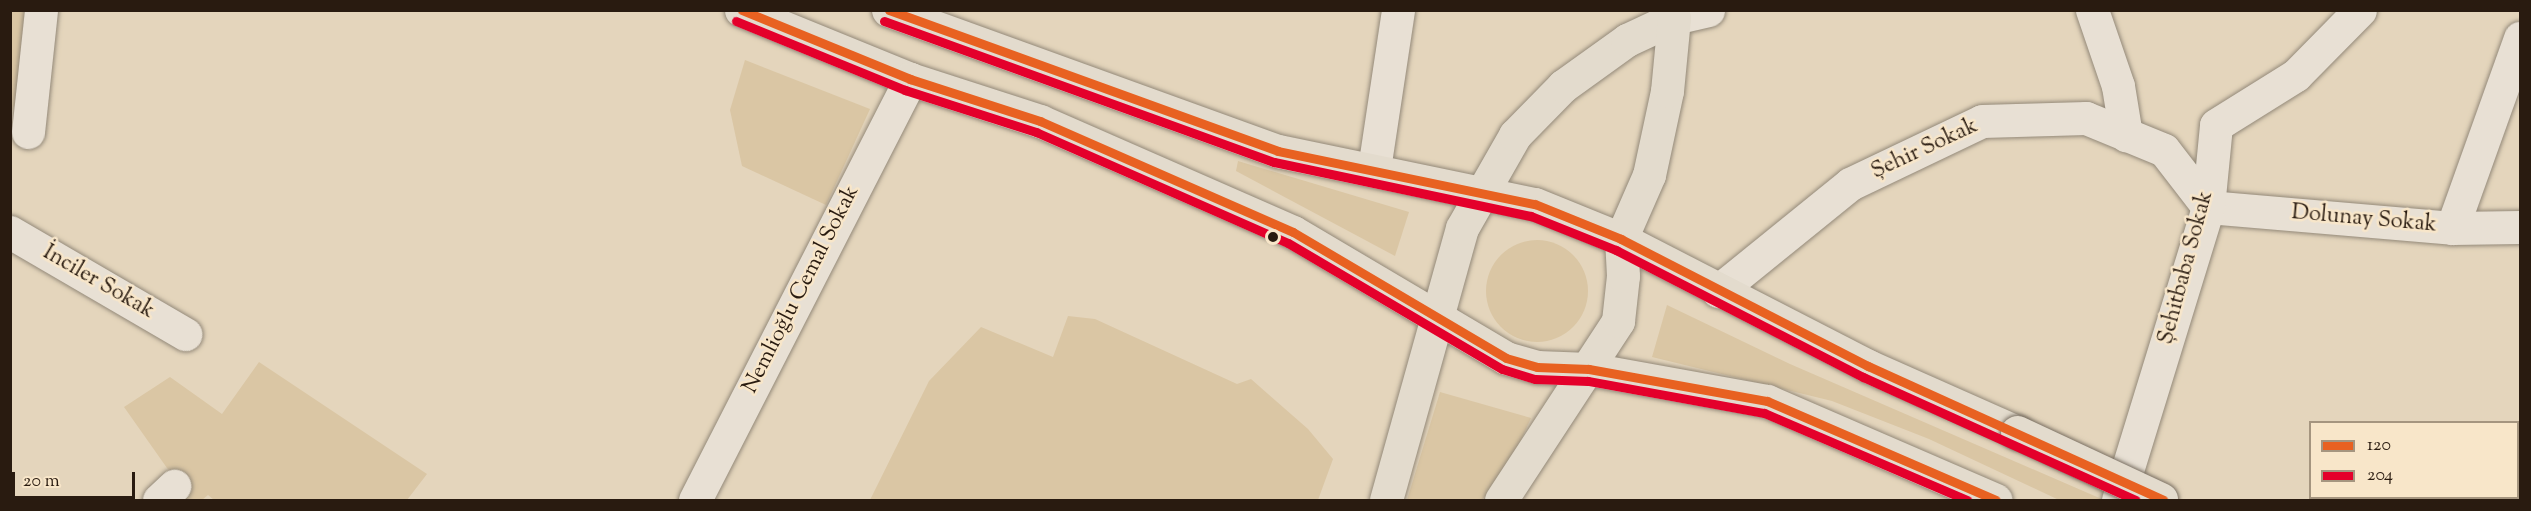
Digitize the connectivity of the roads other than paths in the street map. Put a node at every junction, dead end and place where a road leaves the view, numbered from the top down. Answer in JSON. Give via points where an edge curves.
{"nodes":[{"id":1,"x":41,"y":10,"type":"edge"},
{"id":2,"x":741,"y":10,"type":"edge"},
{"id":3,"x":888,"y":10,"type":"edge"},
{"id":4,"x":1398,"y":10,"type":"edge"},
{"id":5,"x":1708,"y":10,"type":"edge"},
{"id":6,"x":2092,"y":10,"type":"edge"},
{"id":7,"x":2360,"y":10,"type":"edge"},
{"id":8,"x":1674,"y":18,"type":"junction"},
{"id":9,"x":2520,"y":38,"type":"edge"},
{"id":10,"x":910,"y":79,"type":"junction"},
{"id":11,"x":28,"y":132,"type":"dead end"},
{"id":12,"x":2127,"y":135,"type":"junction"},
{"id":13,"x":1374,"y":169,"type":"junction"},
{"id":14,"x":1482,"y":195,"type":"junction"},
{"id":15,"x":2208,"y":207,"type":"junction"},
{"id":16,"x":2520,"y":226,"type":"edge"},
{"id":17,"x":2452,"y":228,"type":"junction"},
{"id":18,"x":10,"y":232,"type":"edge"},
{"id":19,"x":1620,"y":239,"type":"junction"},
{"id":20,"x":1718,"y":291,"type":"junction"},
{"id":21,"x":1440,"y":316,"type":"junction"},
{"id":22,"x":185,"y":334,"type":"dead end"},
{"id":23,"x":1588,"y":369,"type":"junction"},
{"id":24,"x":2121,"y":491,"type":"edge"},
{"id":25,"x":2162,"y":500,"type":"edge"},
{"id":26,"x":695,"y":501,"type":"edge"},
{"id":27,"x":1386,"y":501,"type":"edge"},
{"id":28,"x":1501,"y":501,"type":"edge"},
{"id":29,"x":1996,"y":501,"type":"edge"}],
"edges":[{"from":1,"to":11,"type":"street"},
{"from":2,"to":10,"type":"main road"},
{"from":3,"to":13,"type":"main road","via":[[1278,151]]},
{"from":4,"to":13,"type":"street"},
{"from":5,"to":8,"type":"street"},
{"from":6,"to":12,"type":"street","via":[[2118,86]]},
{"from":7,"to":15,"type":"street","name":"Şehitbaba Sokak","via":[[2296,75],[2216,125]]},
{"from":8,"to":14,"type":"main road","via":[[1627,40],[1563,86],[1515,135]]},
{"from":8,"to":19,"type":"main road","via":[[1667,91],[1649,175]]},
{"from":9,"to":17,"type":"street"},
{"from":10,"to":21,"type":"main road","via":[[1040,121],[1293,232]]},
{"from":10,"to":26,"type":"street","name":"Nemlioğlu Cemal Sokak"},
{"from":12,"to":15,"type":"street","name":"Şehir Sokak","via":[[2164,150]]},
{"from":12,"to":20,"type":"street","name":"Şehir Sokak","via":[[2086,118],[1982,121],[1850,184]]},
{"from":13,"to":14,"type":"main road"},
{"from":14,"to":19,"type":"main road","via":[[1535,204]]},
{"from":14,"to":21,"type":"main road","via":[[1462,228],[1446,274]]},
{"from":15,"to":17,"type":"street","name":"Dolunay Sokak"},
{"from":15,"to":24,"type":"street","name":"Şehitbaba Sokak"},
{"from":16,"to":17,"type":"street","name":"Dolunay Sokak"},
{"from":18,"to":22,"type":"street","name":"İnciler Sokak"},
{"from":19,"to":20,"type":"main road"},
{"from":19,"to":23,"type":"main road","via":[[1623,276],[1618,321]]},
{"from":20,"to":25,"type":"main road","bridge":true},
{"from":21,"to":23,"type":"main road","via":[[1506,358],[1537,367]]},
{"from":21,"to":27,"type":"main road"},
{"from":23,"to":28,"type":"main road"},
{"from":23,"to":29,"type":"main road","via":[[1767,402]]}]}
